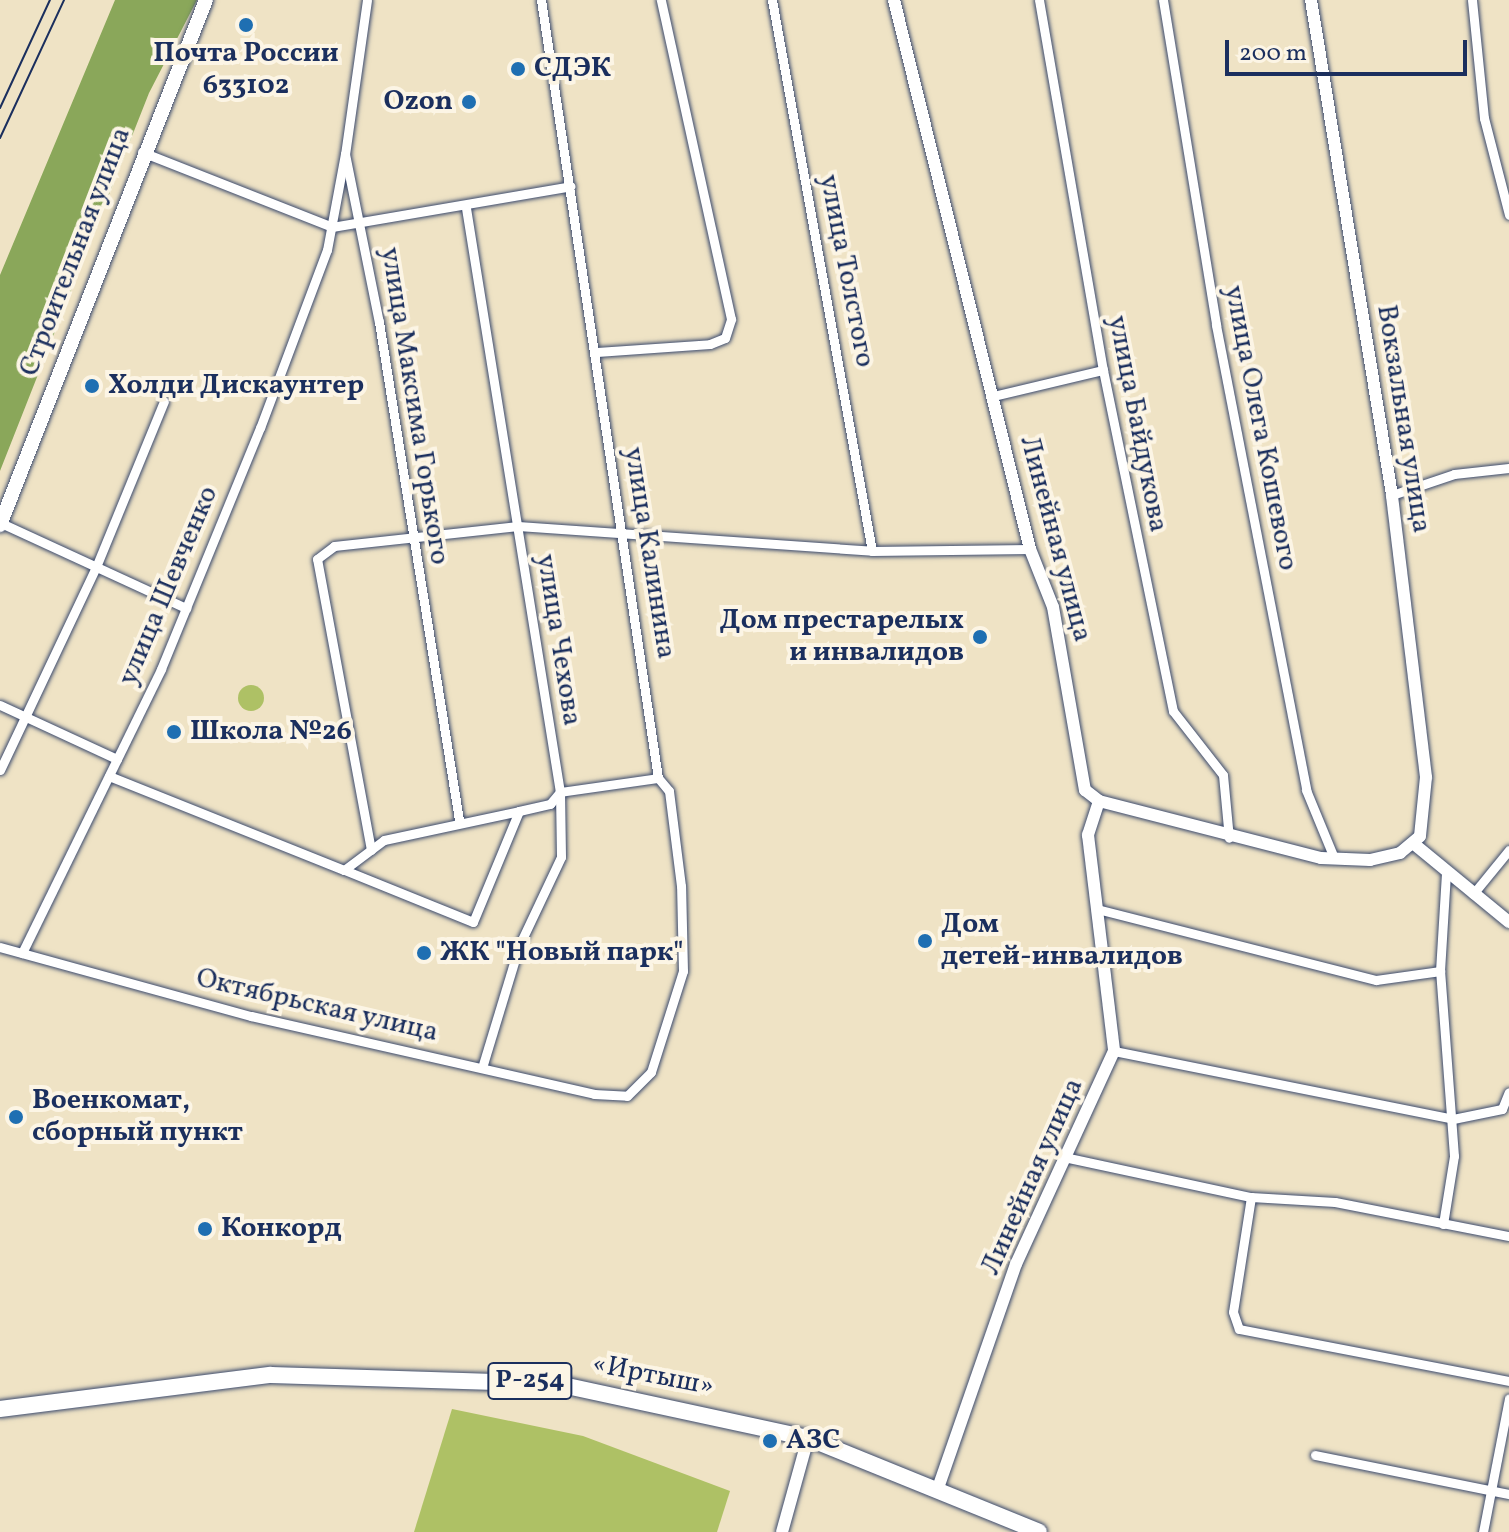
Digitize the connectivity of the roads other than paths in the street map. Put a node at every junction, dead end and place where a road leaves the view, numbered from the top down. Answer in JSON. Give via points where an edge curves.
{"nodes":[{"id":1,"x":206,"y":0,"type":"edge"},
{"id":2,"x":367,"y":0,"type":"edge"},
{"id":3,"x":541,"y":0,"type":"edge"},
{"id":4,"x":661,"y":0,"type":"edge"},
{"id":5,"x":772,"y":0,"type":"edge"},
{"id":6,"x":894,"y":0,"type":"edge"},
{"id":7,"x":1039,"y":0,"type":"edge"},
{"id":8,"x":1163,"y":0,"type":"edge"},
{"id":9,"x":1311,"y":0,"type":"edge"},
{"id":10,"x":1472,"y":0,"type":"edge"},
{"id":11,"x":142,"y":152,"type":"junction"},
{"id":12,"x":345,"y":154,"type":"junction"},
{"id":13,"x":571,"y":186,"type":"junction"},
{"id":14,"x":466,"y":208,"type":"junction"},
{"id":15,"x":1509,"y":215,"type":"edge"},
{"id":16,"x":362,"y":225,"type":"junction"},
{"id":17,"x":332,"y":227,"type":"junction"},
{"id":18,"x":597,"y":352,"type":"junction"},
{"id":19,"x":1103,"y":370,"type":"junction"},
{"id":20,"x":993,"y":396,"type":"junction"},
{"id":21,"x":164,"y":401,"type":"dead end"},
{"id":22,"x":1509,"y":468,"type":"edge"},
{"id":23,"x":1392,"y":495,"type":"junction"},
{"id":24,"x":0,"y":524,"type":"edge"},
{"id":25,"x":518,"y":526,"type":"junction"},
{"id":26,"x":621,"y":528,"type":"junction"},
{"id":27,"x":414,"y":536,"type":"junction"},
{"id":28,"x":1030,"y":549,"type":"junction"},
{"id":29,"x":872,"y":551,"type":"junction"},
{"id":30,"x":96,"y":567,"type":"junction"},
{"id":31,"x":186,"y":608,"type":"junction"},
{"id":32,"x":0,"y":705,"type":"edge"},
{"id":33,"x":24,"y":716,"type":"junction"},
{"id":34,"x":117,"y":759,"type":"junction"},
{"id":35,"x":0,"y":770,"type":"edge"},
{"id":36,"x":109,"y":776,"type":"junction"},
{"id":37,"x":658,"y":778,"type":"junction"},
{"id":38,"x":560,"y":792,"type":"junction"},
{"id":39,"x":1099,"y":801,"type":"junction"},
{"id":40,"x":519,"y":811,"type":"junction"},
{"id":41,"x":459,"y":820,"type":"junction"},
{"id":42,"x":1229,"y":840,"type":"junction"},
{"id":43,"x":1414,"y":844,"type":"junction"},
{"id":44,"x":371,"y":850,"type":"junction"},
{"id":45,"x":1509,"y":850,"type":"edge"},
{"id":46,"x":1334,"y":858,"type":"junction"},
{"id":47,"x":344,"y":870,"type":"junction"},
{"id":48,"x":1446,"y":874,"type":"junction"},
{"id":49,"x":1473,"y":894,"type":"junction"},
{"id":50,"x":1097,"y":909,"type":"junction"},
{"id":51,"x":1509,"y":922,"type":"edge"},
{"id":52,"x":0,"y":947,"type":"edge"},
{"id":53,"x":22,"y":953,"type":"junction"},
{"id":54,"x":1440,"y":971,"type":"junction"},
{"id":55,"x":1114,"y":1051,"type":"junction"},
{"id":56,"x":482,"y":1068,"type":"junction"},
{"id":57,"x":1509,"y":1092,"type":"edge"},
{"id":58,"x":627,"y":1096,"type":"joint"},
{"id":59,"x":1453,"y":1119,"type":"junction"},
{"id":60,"x":1064,"y":1157,"type":"junction"},
{"id":61,"x":1251,"y":1197,"type":"junction"},
{"id":62,"x":1443,"y":1224,"type":"junction"},
{"id":63,"x":1509,"y":1236,"type":"edge"},
{"id":64,"x":1509,"y":1381,"type":"edge"},
{"id":65,"x":1509,"y":1398,"type":"edge"},
{"id":66,"x":0,"y":1409,"type":"edge"},
{"id":67,"x":808,"y":1438,"type":"junction"},
{"id":68,"x":1315,"y":1455,"type":"dead end"},
{"id":69,"x":938,"y":1488,"type":"junction"},
{"id":70,"x":1491,"y":1490,"type":"junction"},
{"id":71,"x":1509,"y":1494,"type":"edge"},
{"id":72,"x":782,"y":1532,"type":"edge"},
{"id":73,"x":1039,"y":1532,"type":"edge"},
{"id":74,"x":1483,"y":1532,"type":"edge"}],
"edges":[{"from":1,"to":11,"type":"main road","name":"Строительная улица"},
{"from":2,"to":12,"type":"street","name":"улица Максима Горького"},
{"from":3,"to":13,"type":"street","name":"улица Калинина"},
{"from":4,"to":18,"type":"street","via":[[731,319],[725,338],[710,344]]},
{"from":5,"to":29,"type":"street","name":"улица Толстого"},
{"from":6,"to":20,"type":"street","name":"Линейная улица"},
{"from":7,"to":19,"type":"street","name":"улица Байдукова"},
{"from":8,"to":46,"type":"street","name":"улица Олега Кошевого","via":[[1216,325],[1306,790]]},
{"from":9,"to":23,"type":"street","name":"Вокзальная улица"},
{"from":10,"to":15,"type":"street","via":[[1484,118]]},
{"from":11,"to":17,"type":"street"},
{"from":11,"to":24,"type":"main road","name":"Строительная улица"},
{"from":12,"to":16,"type":"street","name":"улица Максима Горького"},
{"from":12,"to":17,"type":"street","name":"улица Шевченко"},
{"from":13,"to":14,"type":"street"},
{"from":13,"to":18,"type":"street","name":"улица Калинина"},
{"from":14,"to":16,"type":"street"},
{"from":14,"to":25,"type":"street","name":"улица Чехова"},
{"from":16,"to":17,"type":"street"},
{"from":16,"to":27,"type":"street","name":"улица Максима Горького"},
{"from":17,"to":31,"type":"street","name":"улица Шевченко"},
{"from":18,"to":26,"type":"street","name":"улица Калинина"},
{"from":19,"to":20,"type":"street"},
{"from":19,"to":42,"type":"street","name":"улица Байдукова","via":[[1173,711],[1223,775]]},
{"from":20,"to":28,"type":"street","name":"Линейная улица"},
{"from":21,"to":30,"type":"street"},
{"from":22,"to":23,"type":"street","via":[[1454,474]]},
{"from":23,"to":43,"type":"street","name":"Вокзальная улица","via":[[1426,777],[1427,806]]},
{"from":24,"to":30,"type":"street"},
{"from":25,"to":26,"type":"street"},
{"from":25,"to":27,"type":"street"},
{"from":25,"to":38,"type":"street","name":"улица Чехова"},
{"from":26,"to":29,"type":"street","via":[[637,537]]},
{"from":26,"to":37,"type":"street","name":"улица Калинина"},
{"from":27,"to":41,"type":"street","name":"улица Максима Горького"},
{"from":27,"to":44,"type":"street","via":[[334,546],[317,559]]},
{"from":28,"to":29,"type":"street"},
{"from":28,"to":39,"type":"street","name":"Линейная улица","via":[[1053,607],[1085,790]]},
{"from":30,"to":31,"type":"street"},
{"from":30,"to":33,"type":"street"},
{"from":31,"to":34,"type":"street","name":"улица Шевченко"},
{"from":32,"to":33,"type":"street"},
{"from":33,"to":34,"type":"street"},
{"from":33,"to":35,"type":"street"},
{"from":34,"to":36,"type":"street","name":"улица Шевченко"},
{"from":36,"to":47,"type":"street"},
{"from":36,"to":53,"type":"street","name":"улица Шевченко"},
{"from":37,"to":38,"type":"street"},
{"from":37,"to":58,"type":"street","name":"улица Калинина","via":[[669,791],[683,971],[651,1072]]},
{"from":38,"to":40,"type":"street","via":[[550,804]]},
{"from":38,"to":56,"type":"street","name":"улица Чехова","via":[[561,857],[519,946]]},
{"from":39,"to":42,"type":"street"},
{"from":39,"to":50,"type":"street","name":"Линейная улица","via":[[1088,835]]},
{"from":40,"to":41,"type":"street"},
{"from":40,"to":47,"type":"street","via":[[473,922]]},
{"from":41,"to":44,"type":"street"},
{"from":42,"to":46,"type":"street"},
{"from":43,"to":46,"type":"street","via":[[1370,860]]},
{"from":43,"to":48,"type":"street"},
{"from":44,"to":47,"type":"street"},
{"from":45,"to":49,"type":"street"},
{"from":48,"to":49,"type":"street"},
{"from":48,"to":54,"type":"street"},
{"from":49,"to":51,"type":"street"},
{"from":50,"to":54,"type":"street","via":[[1376,980]]},
{"from":50,"to":55,"type":"street","name":"Линейная улица"},
{"from":52,"to":53,"type":"street","name":"Октябрьская улица"},
{"from":53,"to":56,"type":"street","name":"Октябрьская улица","via":[[251,1016]]},
{"from":54,"to":59,"type":"street"},
{"from":55,"to":59,"type":"street"},
{"from":55,"to":60,"type":"street","name":"Линейная улица"},
{"from":56,"to":58,"type":"street","name":"Октябрьская улица"},
{"from":57,"to":59,"type":"street","via":[[1502,1109]]},
{"from":59,"to":62,"type":"street"},
{"from":60,"to":61,"type":"street"},
{"from":60,"to":69,"type":"street","name":"Линейная улица","via":[[1016,1264]]},
{"from":61,"to":62,"type":"street","via":[[1335,1202]]},
{"from":61,"to":64,"type":"street","via":[[1233,1312],[1239,1329]]},
{"from":62,"to":63,"type":"street"},
{"from":65,"to":70,"type":"street"},
{"from":66,"to":67,"type":"highway","name":"«Иртыш»","number":"Р-254","via":[[271,1375],[493,1376]]},
{"from":67,"to":69,"type":"highway","name":"«Иртыш»","number":"Р-254"},
{"from":67,"to":72,"type":"street"},
{"from":68,"to":70,"type":"street"},
{"from":69,"to":73,"type":"highway","name":"«Иртыш»","number":"Р-254"},
{"from":70,"to":71,"type":"street"},
{"from":70,"to":74,"type":"street"}]}
